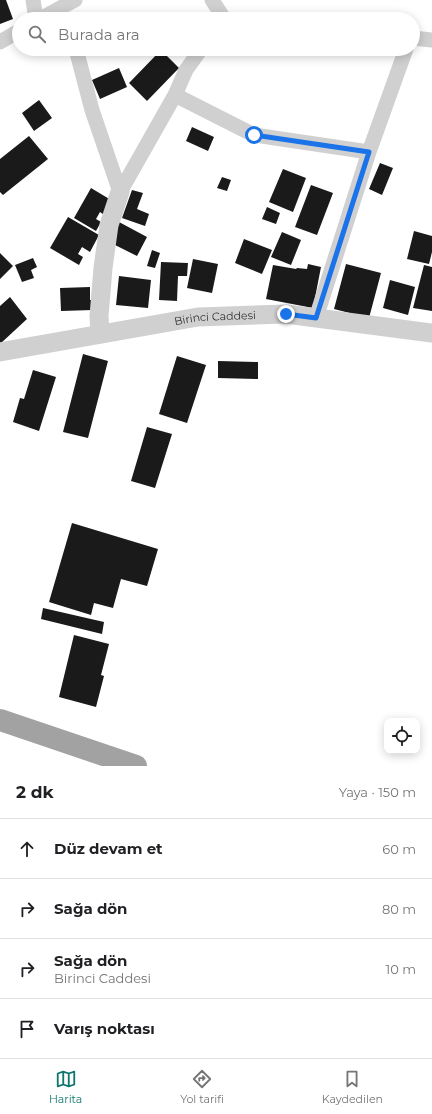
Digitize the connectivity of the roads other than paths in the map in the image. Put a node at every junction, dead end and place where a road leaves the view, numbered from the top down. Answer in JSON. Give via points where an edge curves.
{"nodes":[{"id":1,"x":33,"y":0,"type":"edge"},
{"id":2,"x":212,"y":0,"type":"edge"},
{"id":3,"x":69,"y":8,"type":"edge"},
{"id":4,"x":35,"y":12,"type":"edge"},
{"id":5,"x":58,"y":12,"type":"edge"},
{"id":6,"x":221,"y":12,"type":"edge"},
{"id":7,"x":12,"y":35,"type":"edge"},
{"id":8,"x":420,"y":39,"type":"edge"},
{"id":9,"x":432,"y":40,"type":"edge"},
{"id":10,"x":0,"y":42,"type":"edge"},
{"id":11,"x":78,"y":56,"type":"edge"},
{"id":12,"x":196,"y":56,"type":"edge"},
{"id":13,"x":403,"y":56,"type":"edge"},
{"id":14,"x":175,"y":94,"type":"junction"},
{"id":15,"x":369,"y":152,"type":"junction"},
{"id":16,"x":120,"y":192,"type":"junction"},
{"id":17,"x":316,"y":318,"type":"junction"},
{"id":18,"x":432,"y":333,"type":"edge"},
{"id":19,"x":100,"y":334,"type":"junction"},
{"id":20,"x":0,"y":352,"type":"edge"},
{"id":21,"x":0,"y":720,"type":"edge"},
{"id":22,"x":136,"y":766,"type":"edge"}],
"edges":[{"from":1,"to":4,"type":"street"},
{"from":2,"to":6,"type":"street"},
{"from":3,"to":5,"type":"street"},
{"from":7,"to":10,"type":"street"},
{"from":8,"to":9,"type":"street"},
{"from":11,"to":16,"type":"street","via":[[92,110]]},
{"from":12,"to":14,"type":"street"},
{"from":13,"to":15,"type":"street"},
{"from":14,"to":15,"type":"street","via":[[254,135]]},
{"from":14,"to":16,"type":"street"},
{"from":15,"to":17,"type":"street"},
{"from":16,"to":19,"type":"street","via":[[109,225],[99,316]]},
{"from":17,"to":18,"type":"street","name":"Birinci Caddesi"},
{"from":17,"to":19,"type":"street","name":"Birinci Caddesi","via":[[286,314],[198,317]]},
{"from":19,"to":20,"type":"street","name":"Birinci Caddesi"},
{"from":21,"to":22,"type":"highway"}]}
